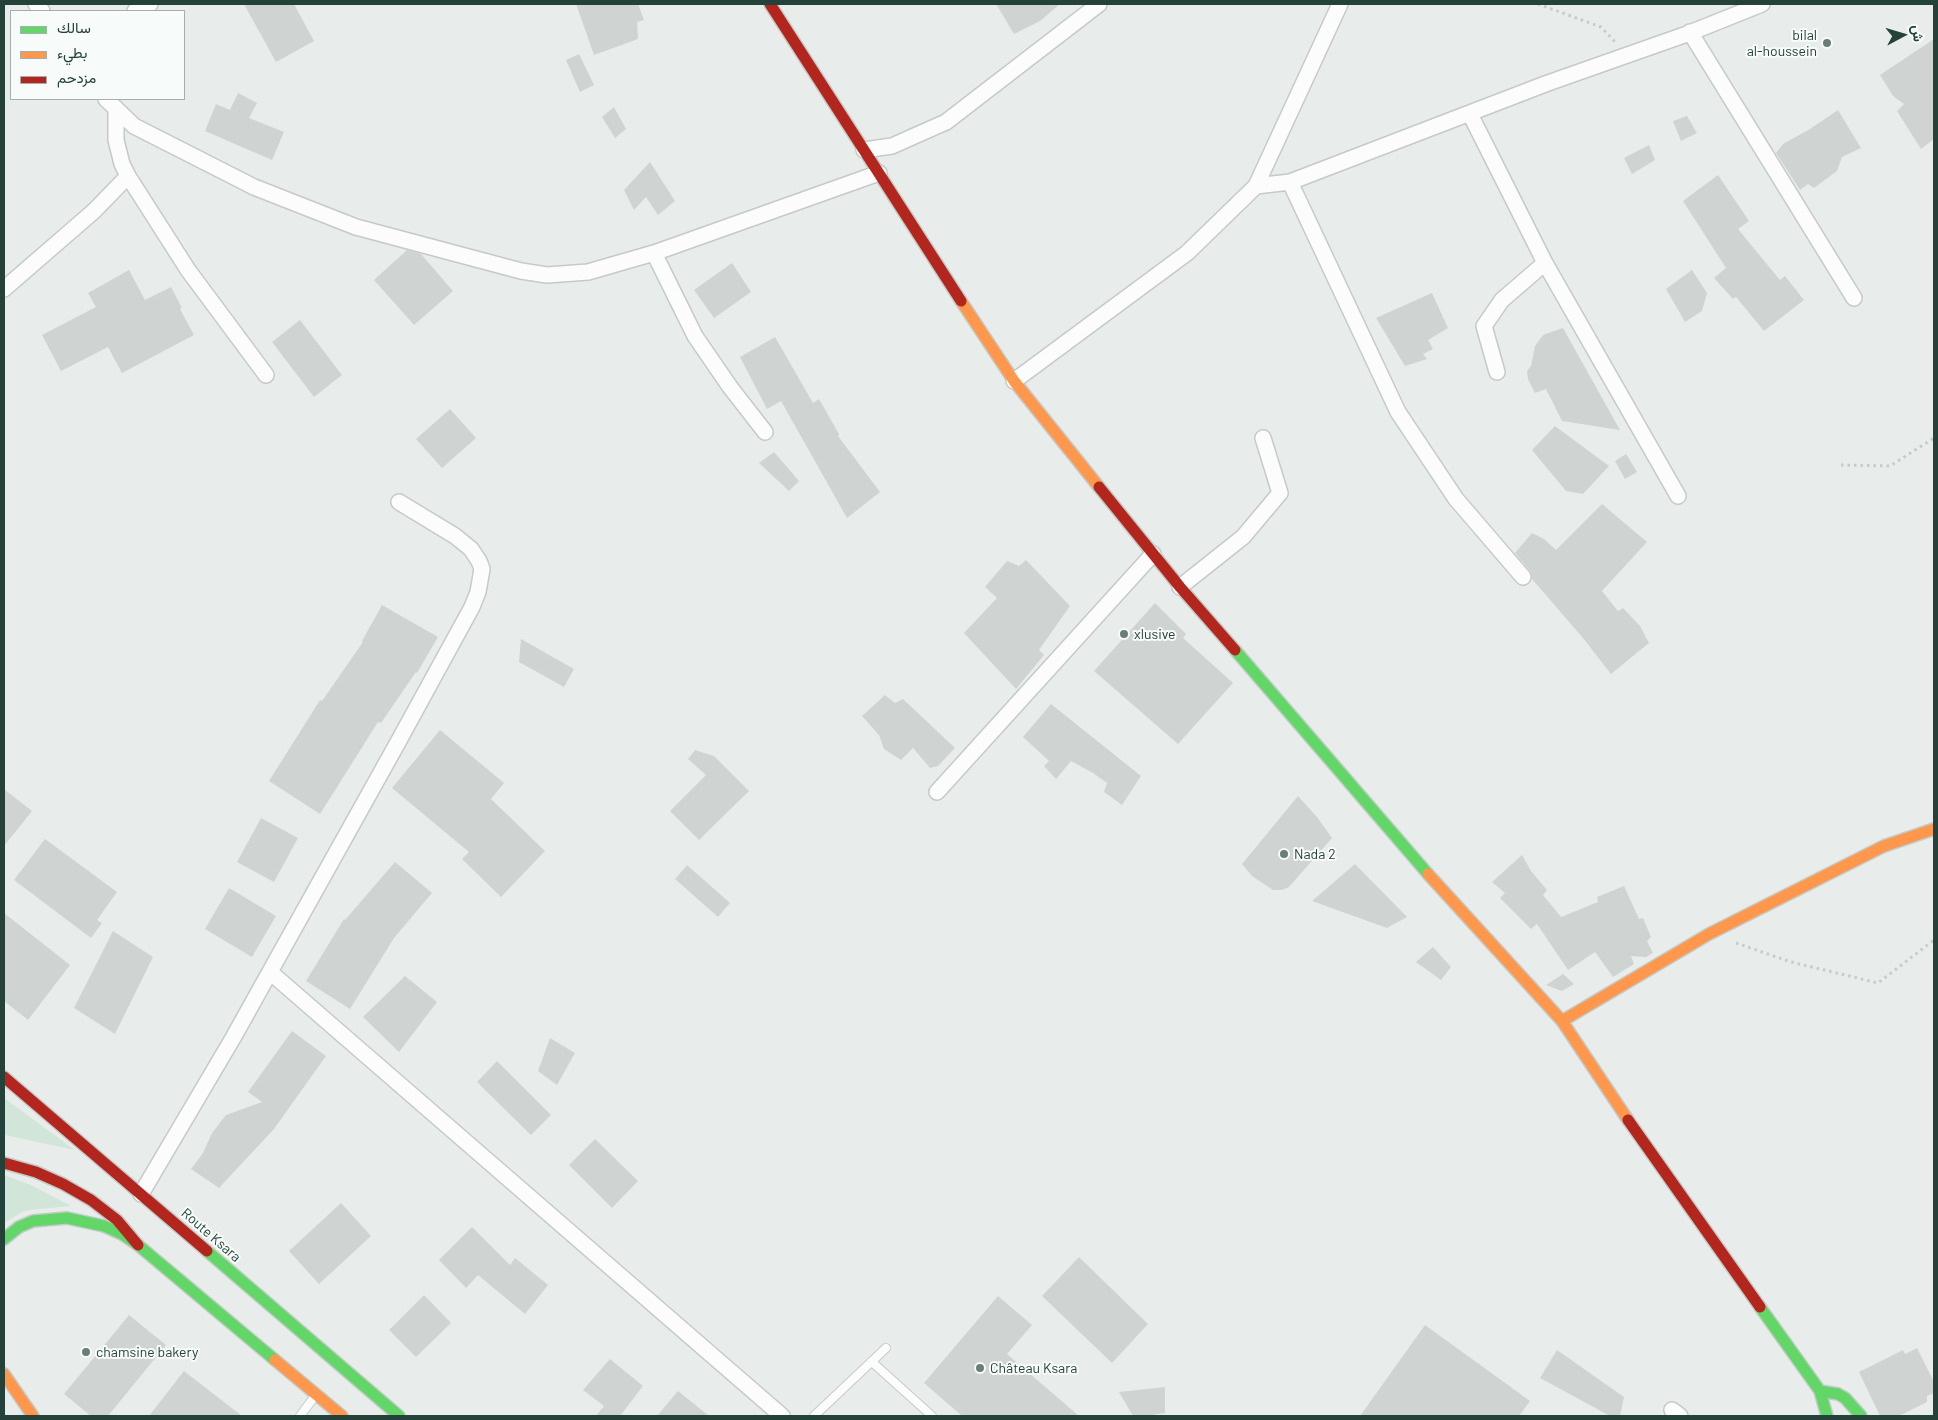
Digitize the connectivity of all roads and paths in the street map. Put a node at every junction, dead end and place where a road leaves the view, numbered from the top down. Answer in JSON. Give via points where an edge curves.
{"nodes":[{"id":1,"x":150,"y":4,"type":"edge"},
{"id":2,"x":770,"y":4,"type":"edge"},
{"id":3,"x":1099,"y":4,"type":"edge"},
{"id":4,"x":1340,"y":4,"type":"edge"},
{"id":5,"x":1538,"y":4,"type":"edge"},
{"id":6,"x":1762,"y":4,"type":"edge"},
{"id":7,"x":137,"y":10,"type":"edge"},
{"id":8,"x":1690,"y":32,"type":"junction"},
{"id":9,"x":1628,"y":55,"type":"junction"},
{"id":10,"x":111,"y":104,"type":"edge"},
{"id":11,"x":1470,"y":114,"type":"junction"},
{"id":12,"x":864,"y":150,"type":"junction"},
{"id":13,"x":879,"y":173,"type":"junction"},
{"id":14,"x":128,"y":176,"type":"junction"},
{"id":15,"x":1290,"y":182,"type":"junction"},
{"id":16,"x":1256,"y":186,"type":"junction"},
{"id":17,"x":654,"y":253,"type":"junction"},
{"id":18,"x":1545,"y":262,"type":"junction"},
{"id":19,"x":4,"y":289,"type":"edge"},
{"id":20,"x":1854,"y":298,"type":"dead end"},
{"id":21,"x":1497,"y":372,"type":"dead end"},
{"id":22,"x":266,"y":375,"type":"dead end"},
{"id":23,"x":1014,"y":381,"type":"junction"},
{"id":24,"x":765,"y":432,"type":"dead end"},
{"id":25,"x":1264,"y":438,"type":"dead end"},
{"id":26,"x":1934,"y":438,"type":"edge"},
{"id":27,"x":1841,"y":465,"type":"dead end"},
{"id":28,"x":1678,"y":496,"type":"dead end"},
{"id":29,"x":399,"y":502,"type":"dead end"},
{"id":30,"x":1153,"y":554,"type":"junction"},
{"id":31,"x":1523,"y":577,"type":"dead end"},
{"id":32,"x":1180,"y":587,"type":"junction"},
{"id":33,"x":937,"y":792,"type":"dead end"},
{"id":34,"x":1934,"y":829,"type":"edge"},
{"id":35,"x":1709,"y":934,"type":"junction"},
{"id":36,"x":1934,"y":940,"type":"edge"},
{"id":37,"x":270,"y":972,"type":"junction"},
{"id":38,"x":1562,"y":1022,"type":"junction"},
{"id":39,"x":4,"y":1077,"type":"edge"},
{"id":40,"x":4,"y":1163,"type":"edge"},
{"id":41,"x":141,"y":1194,"type":"junction"},
{"id":42,"x":4,"y":1239,"type":"edge"},
{"id":43,"x":138,"y":1245,"type":"junction"},
{"id":44,"x":886,"y":1348,"type":"dead end"},
{"id":45,"x":872,"y":1362,"type":"junction"},
{"id":46,"x":4,"y":1374,"type":"edge"},
{"id":47,"x":1820,"y":1390,"type":"junction"},
{"id":48,"x":316,"y":1395,"type":"junction"},
{"id":49,"x":33,"y":1416,"type":"edge"},
{"id":50,"x":300,"y":1416,"type":"edge"},
{"id":51,"x":342,"y":1416,"type":"edge"},
{"id":52,"x":399,"y":1416,"type":"edge"},
{"id":53,"x":782,"y":1416,"type":"edge"},
{"id":54,"x":814,"y":1416,"type":"edge"},
{"id":55,"x":932,"y":1416,"type":"edge"},
{"id":56,"x":1827,"y":1416,"type":"edge"},
{"id":57,"x":1861,"y":1416,"type":"edge"}],
"edges":[{"from":1,"to":7,"type":"street"},
{"from":2,"to":12,"type":"main road"},
{"from":3,"to":12,"type":"street","via":[[946,122],[892,146]]},
{"from":4,"to":16,"type":"street"},
{"from":5,"to":9,"type":"path","via":[[1601,27]]},
{"from":6,"to":8,"type":"street"},
{"from":8,"to":9,"type":"street"},
{"from":8,"to":20,"type":"street"},
{"from":9,"to":11,"type":"street"},
{"from":10,"to":14,"type":"street","via":[[116,140]]},
{"from":10,"to":17,"type":"street","via":[[134,126],[254,187],[364,229],[547,275],[588,272]]},
{"from":11,"to":15,"type":"street"},
{"from":11,"to":18,"type":"street"},
{"from":12,"to":13,"type":"main road"},
{"from":13,"to":17,"type":"street"},
{"from":13,"to":23,"type":"main road"},
{"from":14,"to":19,"type":"street","via":[[94,211]]},
{"from":14,"to":22,"type":"street","via":[[188,270]]},
{"from":15,"to":16,"type":"street"},
{"from":15,"to":31,"type":"street","via":[[1398,412],[1456,499]]},
{"from":16,"to":23,"type":"street","via":[[1187,253]]},
{"from":17,"to":24,"type":"street","via":[[694,336]]},
{"from":18,"to":21,"type":"street","via":[[1502,300],[1484,326]]},
{"from":18,"to":28,"type":"street"},
{"from":23,"to":30,"type":"main road"},
{"from":25,"to":32,"type":"street","via":[[1280,493],[1243,537]]},
{"from":26,"to":27,"type":"path","via":[[1890,466]]},
{"from":29,"to":37,"type":"street","via":[[471,549],[482,569],[478,592]]},
{"from":30,"to":32,"type":"main road"},
{"from":30,"to":33,"type":"street"},
{"from":32,"to":38,"type":"main road","via":[[1451,900]]},
{"from":34,"to":35,"type":"main road","via":[[1884,846]]},
{"from":35,"to":36,"type":"path","via":[[1791,962],[1878,983]]},
{"from":35,"to":38,"type":"main road"},
{"from":37,"to":41,"type":"street"},
{"from":37,"to":53,"type":"street"},
{"from":38,"to":47,"type":"main road","via":[[1648,1150]]},
{"from":39,"to":41,"type":"main road","name":"Route Ksara"},
{"from":40,"to":43,"type":"main road","via":[[36,1172],[91,1200],[116,1220]]},
{"from":41,"to":52,"type":"main road","name":"Route Ksara"},
{"from":42,"to":43,"type":"main road","via":[[18,1227],[32,1221],[67,1218],[104,1226]]},
{"from":43,"to":48,"type":"main road"},
{"from":44,"to":45,"type":"lane"},
{"from":45,"to":54,"type":"lane"},
{"from":45,"to":55,"type":"lane"},
{"from":46,"to":49,"type":"main road"},
{"from":47,"to":56,"type":"main road"},
{"from":47,"to":57,"type":"main road","via":[[1845,1398]]},
{"from":48,"to":50,"type":"lane"},
{"from":48,"to":51,"type":"main road"}]}
